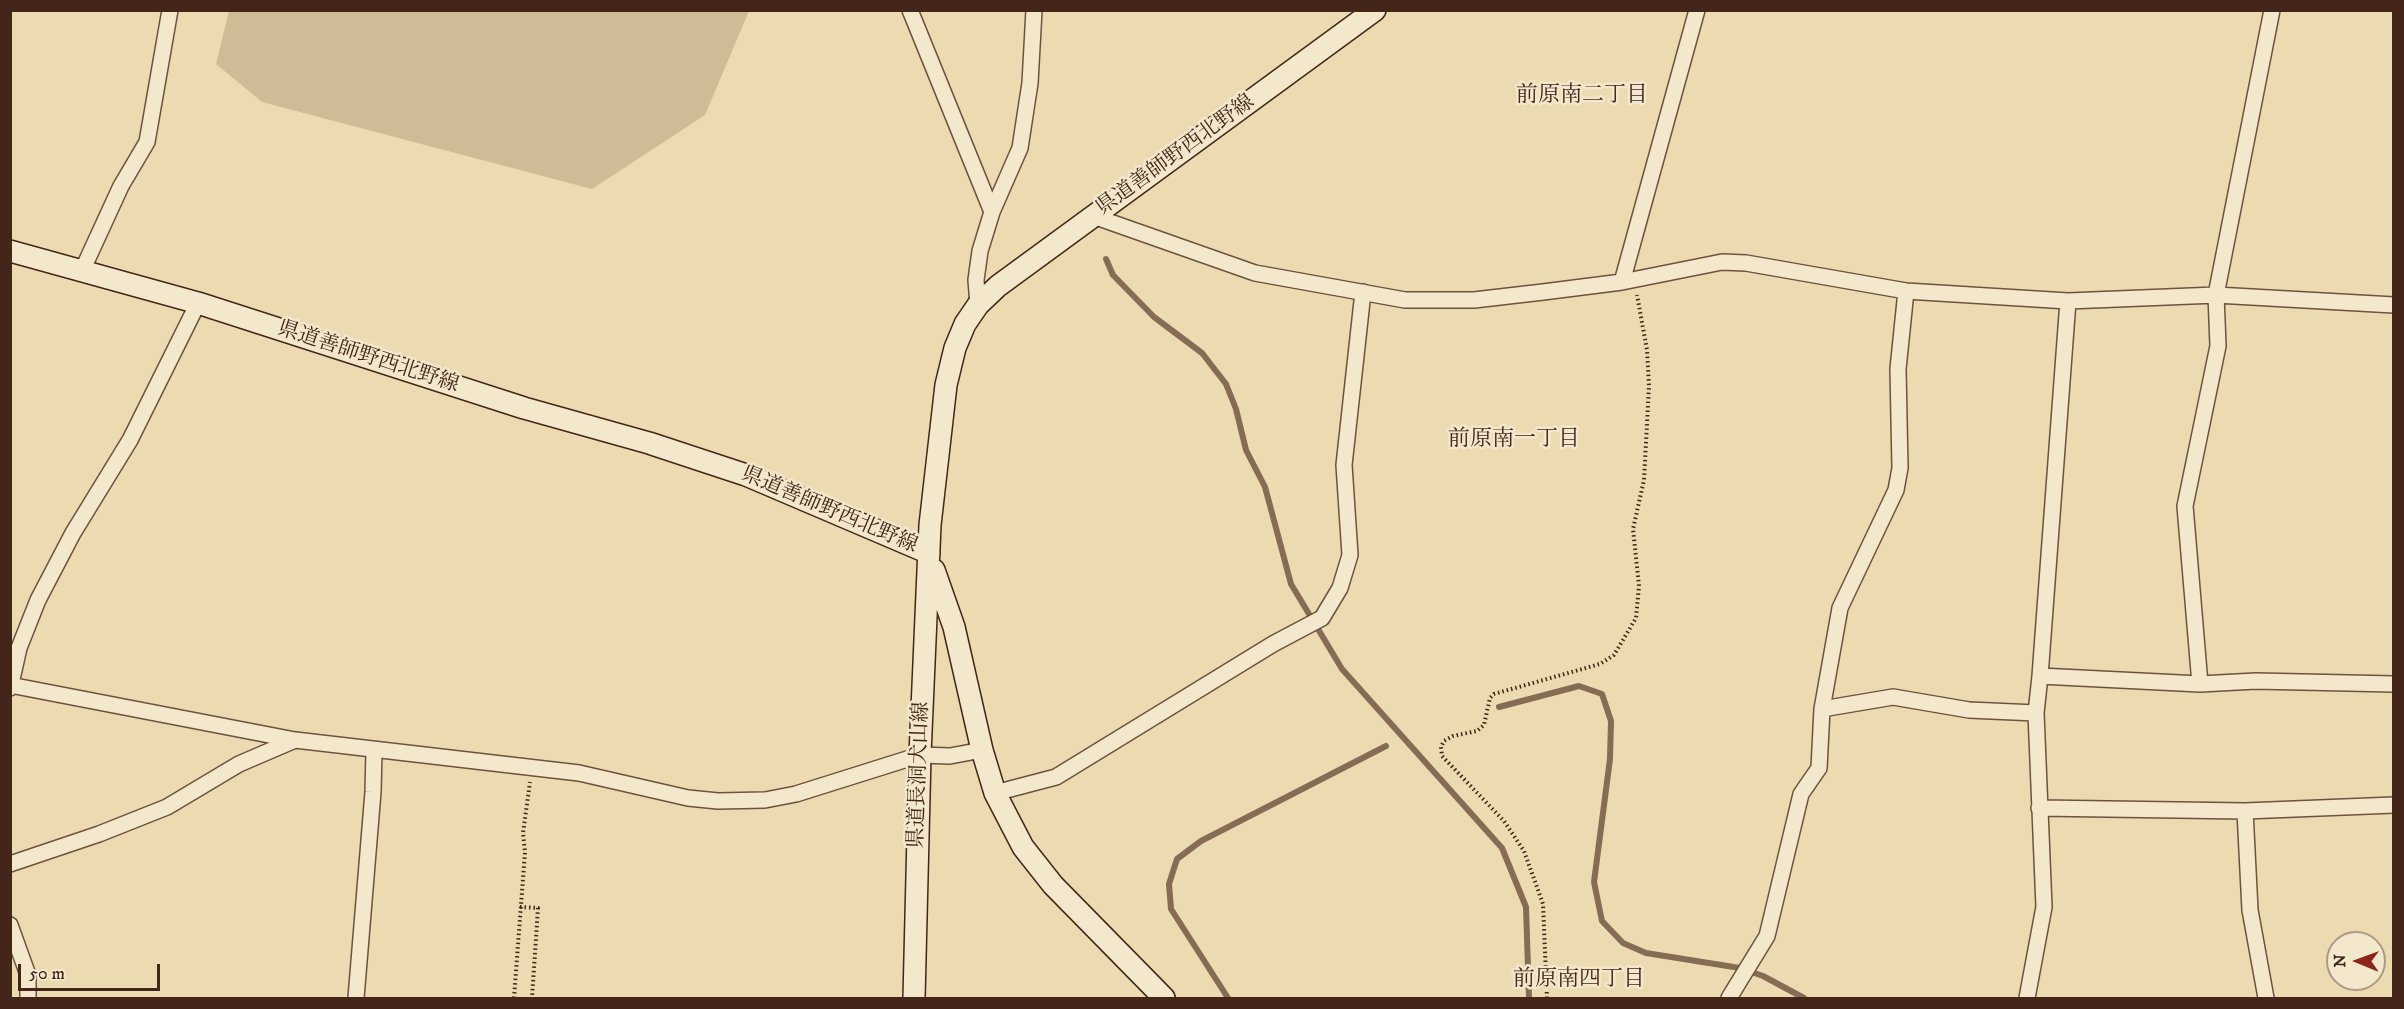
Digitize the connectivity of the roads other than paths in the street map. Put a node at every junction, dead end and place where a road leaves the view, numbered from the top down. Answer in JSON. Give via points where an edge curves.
{"nodes":[{"id":1,"x":170,"y":10,"type":"edge"},
{"id":2,"x":910,"y":10,"type":"edge"},
{"id":3,"x":1034,"y":10,"type":"edge"},
{"id":4,"x":1375,"y":10,"type":"edge"},
{"id":5,"x":1697,"y":10,"type":"edge"},
{"id":6,"x":2272,"y":10,"type":"edge"},
{"id":7,"x":992,"y":212,"type":"junction"},
{"id":8,"x":1089,"y":219,"type":"junction"},
{"id":9,"x":10,"y":250,"type":"edge"},
{"id":10,"x":81,"y":271,"type":"junction"},
{"id":11,"x":1627,"y":281,"type":"junction"},
{"id":12,"x":1906,"y":291,"type":"junction"},
{"id":13,"x":1363,"y":292,"type":"junction"},
{"id":14,"x":2216,"y":295,"type":"junction"},
{"id":15,"x":2068,"y":302,"type":"junction"},
{"id":16,"x":198,"y":303,"type":"junction"},
{"id":17,"x":978,"y":305,"type":"junction"},
{"id":18,"x":2394,"y":305,"type":"edge"},
{"id":19,"x":929,"y":552,"type":"junction"},
{"id":20,"x":2040,"y":676,"type":"junction"},
{"id":21,"x":2200,"y":684,"type":"junction"},
{"id":22,"x":2394,"y":684,"type":"edge"},
{"id":23,"x":11,"y":686,"type":"edge"},
{"id":24,"x":1822,"y":709,"type":"junction"},
{"id":25,"x":2036,"y":712,"type":"junction"},
{"id":26,"x":295,"y":740,"type":"junction"},
{"id":27,"x":982,"y":750,"type":"junction"},
{"id":28,"x":374,"y":751,"type":"junction"},
{"id":29,"x":920,"y":755,"type":"junction"},
{"id":30,"x":995,"y":793,"type":"junction"},
{"id":31,"x":2394,"y":805,"type":"edge"},
{"id":32,"x":2039,"y":808,"type":"junction"},
{"id":33,"x":2245,"y":811,"type":"junction"},
{"id":34,"x":10,"y":864,"type":"edge"},
{"id":35,"x":10,"y":925,"type":"edge"},
{"id":36,"x":27,"y":999,"type":"edge"},
{"id":37,"x":356,"y":999,"type":"edge"},
{"id":38,"x":914,"y":999,"type":"edge"},
{"id":39,"x":1164,"y":999,"type":"edge"},
{"id":40,"x":1729,"y":999,"type":"edge"},
{"id":41,"x":2027,"y":999,"type":"edge"},
{"id":42,"x":2266,"y":999,"type":"edge"}],
"edges":[{"from":1,"to":10,"type":"street","via":[[147,142]]},
{"from":2,"to":7,"type":"street"},
{"from":3,"to":7,"type":"street","via":[[1030,83],[1020,148]]},
{"from":4,"to":8,"type":"main road","name":"県道善師野西北野線"},
{"from":5,"to":11,"type":"street"},
{"from":6,"to":14,"type":"street"},
{"from":7,"to":17,"type":"street","via":[[980,252]]},
{"from":8,"to":13,"type":"street","via":[[1255,273]]},
{"from":8,"to":17,"type":"main road","name":"県道善師野西北野線"},
{"from":9,"to":10,"type":"main road","name":"県道善師野西北野線"},
{"from":10,"to":16,"type":"main road","name":"県道善師野西北野線"},
{"from":11,"to":12,"type":"street","via":[[1722,262],[1746,262]]},
{"from":11,"to":13,"type":"street","via":[[1438,302]]},
{"from":12,"to":15,"type":"street"},
{"from":12,"to":24,"type":"street","via":[[1898,369],[1900,468],[1896,490],[1840,608]]},
{"from":13,"to":30,"type":"street","via":[[1344,465],[1350,555],[1340,588],[1322,618],[1056,777]]},
{"from":14,"to":15,"type":"street"},
{"from":14,"to":18,"type":"street"},
{"from":14,"to":21,"type":"street","via":[[2218,346],[2185,506]]},
{"from":15,"to":20,"type":"street"},
{"from":16,"to":19,"type":"main road","name":"県道善師野西北野線","via":[[524,408],[650,442],[714,464]]},
{"from":16,"to":23,"type":"street","via":[[130,440],[73,533],[38,600],[19,648]]},
{"from":17,"to":19,"type":"main road","name":"県道善師野西北野線","via":[[955,348],[946,386]]},
{"from":19,"to":27,"type":"main road","via":[[954,627]]},
{"from":19,"to":29,"type":"main road","name":"県道長洞犬山線"},
{"from":20,"to":21,"type":"street"},
{"from":20,"to":25,"type":"street"},
{"from":21,"to":22,"type":"street"},
{"from":23,"to":26,"type":"street"},
{"from":24,"to":25,"type":"street","via":[[1893,697],[1970,710]]},
{"from":24,"to":40,"type":"street","via":[[1819,768],[1801,794],[1767,936]]},
{"from":25,"to":32,"type":"street"},
{"from":26,"to":28,"type":"street"},
{"from":26,"to":34,"type":"street","via":[[239,764],[167,807]]},
{"from":27,"to":29,"type":"street","via":[[950,756]]},
{"from":27,"to":30,"type":"main road"},
{"from":28,"to":29,"type":"street","via":[[579,773],[688,798],[741,802],[796,794]]},
{"from":28,"to":37,"type":"street"},
{"from":29,"to":38,"type":"main road","name":"県道長洞犬山線"},
{"from":30,"to":39,"type":"main road","via":[[1023,847],[1053,885]]},
{"from":31,"to":33,"type":"street"},
{"from":32,"to":33,"type":"street"},
{"from":32,"to":41,"type":"street","via":[[2044,907]]},
{"from":33,"to":42,"type":"street","via":[[2250,910]]},
{"from":35,"to":36,"type":"street","via":[[28,975]]}]}
